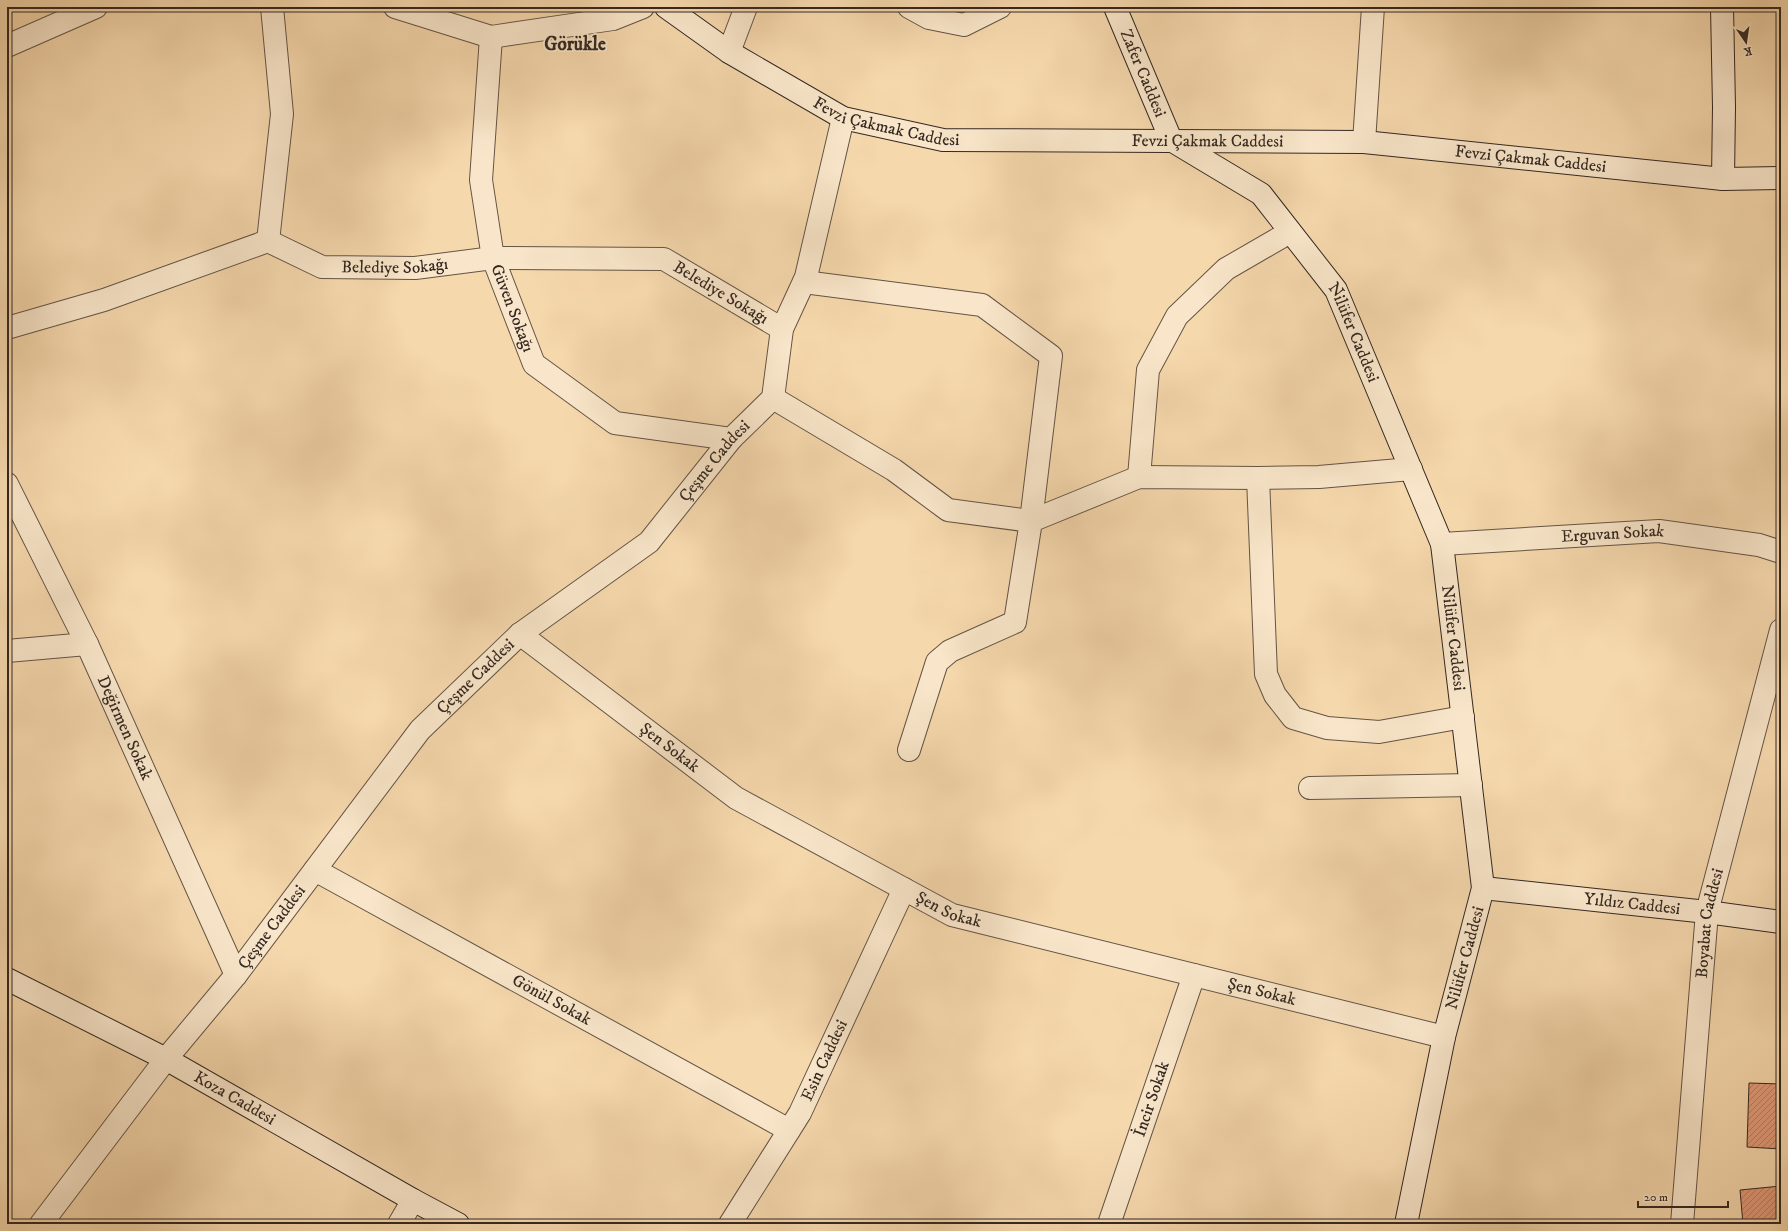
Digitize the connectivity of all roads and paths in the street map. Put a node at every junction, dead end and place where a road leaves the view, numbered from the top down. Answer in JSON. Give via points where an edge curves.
{"nodes":[{"id":1,"x":96,"y":7,"type":"edge"},
{"id":2,"x":272,"y":7,"type":"edge"},
{"id":3,"x":395,"y":7,"type":"edge"},
{"id":4,"x":643,"y":7,"type":"edge"},
{"id":5,"x":666,"y":7,"type":"edge"},
{"id":6,"x":746,"y":7,"type":"edge"},
{"id":7,"x":909,"y":7,"type":"edge"},
{"id":8,"x":1000,"y":7,"type":"edge"},
{"id":9,"x":1115,"y":7,"type":"edge"},
{"id":10,"x":1373,"y":7,"type":"edge"},
{"id":11,"x":1722,"y":7,"type":"edge"},
{"id":12,"x":491,"y":37,"type":"junction"},
{"id":13,"x":7,"y":46,"type":"edge"},
{"id":14,"x":729,"y":52,"type":"junction"},
{"id":15,"x":844,"y":118,"type":"junction"},
{"id":16,"x":1171,"y":140,"type":"junction"},
{"id":17,"x":1364,"y":142,"type":"junction"},
{"id":18,"x":1781,"y":178,"type":"edge"},
{"id":19,"x":1723,"y":179,"type":"junction"},
{"id":20,"x":1290,"y":232,"type":"junction"},
{"id":21,"x":268,"y":240,"type":"junction"},
{"id":22,"x":493,"y":258,"type":"junction"},
{"id":23,"x":804,"y":282,"type":"junction"},
{"id":24,"x":7,"y":328,"type":"edge"},
{"id":25,"x":782,"y":329,"type":"junction"},
{"id":26,"x":773,"y":398,"type":"junction"},
{"id":27,"x":731,"y":439,"type":"junction"},
{"id":28,"x":1411,"y":469,"type":"junction"},
{"id":29,"x":1139,"y":477,"type":"junction"},
{"id":30,"x":1258,"y":478,"type":"junction"},
{"id":31,"x":7,"y":484,"type":"edge"},
{"id":32,"x":1031,"y":521,"type":"junction"},
{"id":33,"x":1442,"y":544,"type":"junction"},
{"id":34,"x":1781,"y":552,"type":"edge"},
{"id":35,"x":1781,"y":630,"type":"edge"},
{"id":36,"x":520,"y":634,"type":"junction"},
{"id":37,"x":87,"y":644,"type":"junction"},
{"id":38,"x":7,"y":651,"type":"edge"},
{"id":39,"x":1463,"y":717,"type":"junction"},
{"id":40,"x":909,"y":750,"type":"dead end"},
{"id":41,"x":1471,"y":785,"type":"junction"},
{"id":42,"x":1310,"y":788,"type":"dead end"},
{"id":43,"x":315,"y":870,"type":"junction"},
{"id":44,"x":1483,"y":888,"type":"junction"},
{"id":45,"x":904,"y":889,"type":"junction"},
{"id":46,"x":1707,"y":912,"type":"junction"},
{"id":47,"x":1781,"y":922,"type":"edge"},
{"id":48,"x":236,"y":975,"type":"junction"},
{"id":49,"x":1194,"y":975,"type":"junction"},
{"id":50,"x":7,"y":979,"type":"edge"},
{"id":51,"x":1444,"y":1037,"type":"junction"},
{"id":52,"x":166,"y":1059,"type":"junction"},
{"id":53,"x":789,"y":1130,"type":"junction"},
{"id":54,"x":413,"y":1200,"type":"junction"},
{"id":55,"x":41,"y":1224,"type":"edge"},
{"id":56,"x":399,"y":1224,"type":"edge"},
{"id":57,"x":458,"y":1224,"type":"edge"},
{"id":58,"x":730,"y":1224,"type":"edge"},
{"id":59,"x":1109,"y":1224,"type":"edge"},
{"id":60,"x":1406,"y":1224,"type":"edge"},
{"id":61,"x":1682,"y":1224,"type":"edge"}],
"edges":[{"from":1,"to":13,"type":"street"},
{"from":2,"to":21,"type":"street","via":[[282,114]]},
{"from":3,"to":12,"type":"street"},
{"from":4,"to":12,"type":"street","via":[[613,19]]},
{"from":5,"to":14,"type":"street","name":"Fevzi Çakmak Caddesi"},
{"from":6,"to":14,"type":"street"},
{"from":7,"to":8,"type":"street","via":[[929,18],[964,25]]},
{"from":9,"to":16,"type":"street","name":"Zafer Caddesi"},
{"from":10,"to":17,"type":"street"},
{"from":11,"to":19,"type":"street"},
{"from":12,"to":22,"type":"street","name":"Güven Sokağı","via":[[481,180]]},
{"from":14,"to":15,"type":"street","name":"Fevzi Çakmak Caddesi"},
{"from":15,"to":16,"type":"street","name":"Fevzi Çakmak Caddesi","via":[[943,140]]},
{"from":15,"to":23,"type":"street"},
{"from":16,"to":17,"type":"street","name":"Fevzi Çakmak Caddesi"},
{"from":16,"to":20,"type":"street","name":"Nilüfer Caddesi","via":[[1261,194]]},
{"from":17,"to":19,"type":"street","name":"Fevzi Çakmak Caddesi"},
{"from":18,"to":19,"type":"street","name":"Fevzi Çakmak Caddesi"},
{"from":20,"to":28,"type":"street","name":"Nilüfer Caddesi","via":[[1336,290]]},
{"from":20,"to":29,"type":"street","via":[[1226,269],[1177,316],[1148,370]]},
{"from":21,"to":22,"type":"street","name":"Belediye Sokağı","via":[[322,267],[415,268]]},
{"from":21,"to":24,"type":"street","via":[[104,300]]},
{"from":22,"to":25,"type":"street","name":"Belediye Sokağı","via":[[664,259]]},
{"from":22,"to":27,"type":"street","name":"Güven Sokağı","via":[[534,364],[615,423]]},
{"from":23,"to":25,"type":"street"},
{"from":23,"to":32,"type":"street","via":[[982,305],[1050,356]]},
{"from":25,"to":26,"type":"street"},
{"from":26,"to":27,"type":"street","name":"Çeşme Caddesi"},
{"from":26,"to":32,"type":"street","via":[[894,470],[948,510]]},
{"from":27,"to":36,"type":"street","name":"Çeşme Caddesi","via":[[649,542]]},
{"from":28,"to":30,"type":"street","via":[[1319,477]]},
{"from":28,"to":33,"type":"street","name":"Nilüfer Caddesi"},
{"from":29,"to":30,"type":"street"},
{"from":29,"to":32,"type":"street"},
{"from":30,"to":39,"type":"street","via":[[1266,674],[1275,695],[1293,718],[1327,728],[1379,732]]},
{"from":31,"to":37,"type":"street","name":"Değirmen Sokak"},
{"from":32,"to":40,"type":"street","via":[[1015,622],[950,651],[937,662]]},
{"from":33,"to":34,"type":"street","name":"Erguvan Sokak","via":[[1659,531],[1759,545]]},
{"from":33,"to":39,"type":"street","name":"Nilüfer Caddesi"},
{"from":35,"to":46,"type":"street","name":"Boyabat Caddesi"},
{"from":36,"to":43,"type":"street","name":"Çeşme Caddesi","via":[[420,730]]},
{"from":36,"to":45,"type":"street","name":"Şen Sokak","via":[[736,798]]},
{"from":37,"to":38,"type":"street"},
{"from":37,"to":48,"type":"street","name":"Değirmen Sokak"},
{"from":39,"to":41,"type":"street","name":"Nilüfer Caddesi"},
{"from":41,"to":42,"type":"street"},
{"from":41,"to":44,"type":"street","name":"Nilüfer Caddesi"},
{"from":43,"to":48,"type":"street","name":"Çeşme Caddesi"},
{"from":43,"to":53,"type":"street","name":"Gönül Sokak"},
{"from":44,"to":46,"type":"street","name":"Yıldız Caddesi"},
{"from":44,"to":51,"type":"street","name":"Nilüfer Caddesi"},
{"from":45,"to":49,"type":"street","name":"Şen Sokak","via":[[952,915]]},
{"from":45,"to":53,"type":"street","name":"Esin Caddesi","via":[[800,1113]]},
{"from":46,"to":47,"type":"street","name":"Yıldız Caddesi"},
{"from":46,"to":61,"type":"street","name":"Boyabat Caddesi"},
{"from":48,"to":52,"type":"street","name":"Çeşme Caddesi"},
{"from":49,"to":51,"type":"street","name":"Şen Sokak"},
{"from":49,"to":59,"type":"street","name":"İncir Sokak"},
{"from":50,"to":52,"type":"street","name":"Koza Caddesi"},
{"from":51,"to":60,"type":"street","name":"Nilüfer Caddesi"},
{"from":52,"to":54,"type":"street","name":"Koza Caddesi"},
{"from":52,"to":55,"type":"street","name":"Çeşme Caddesi"},
{"from":53,"to":58,"type":"street","name":"Esin Caddesi"},
{"from":54,"to":56,"type":"street"},
{"from":54,"to":57,"type":"street","name":"Koza Caddesi"}]}
